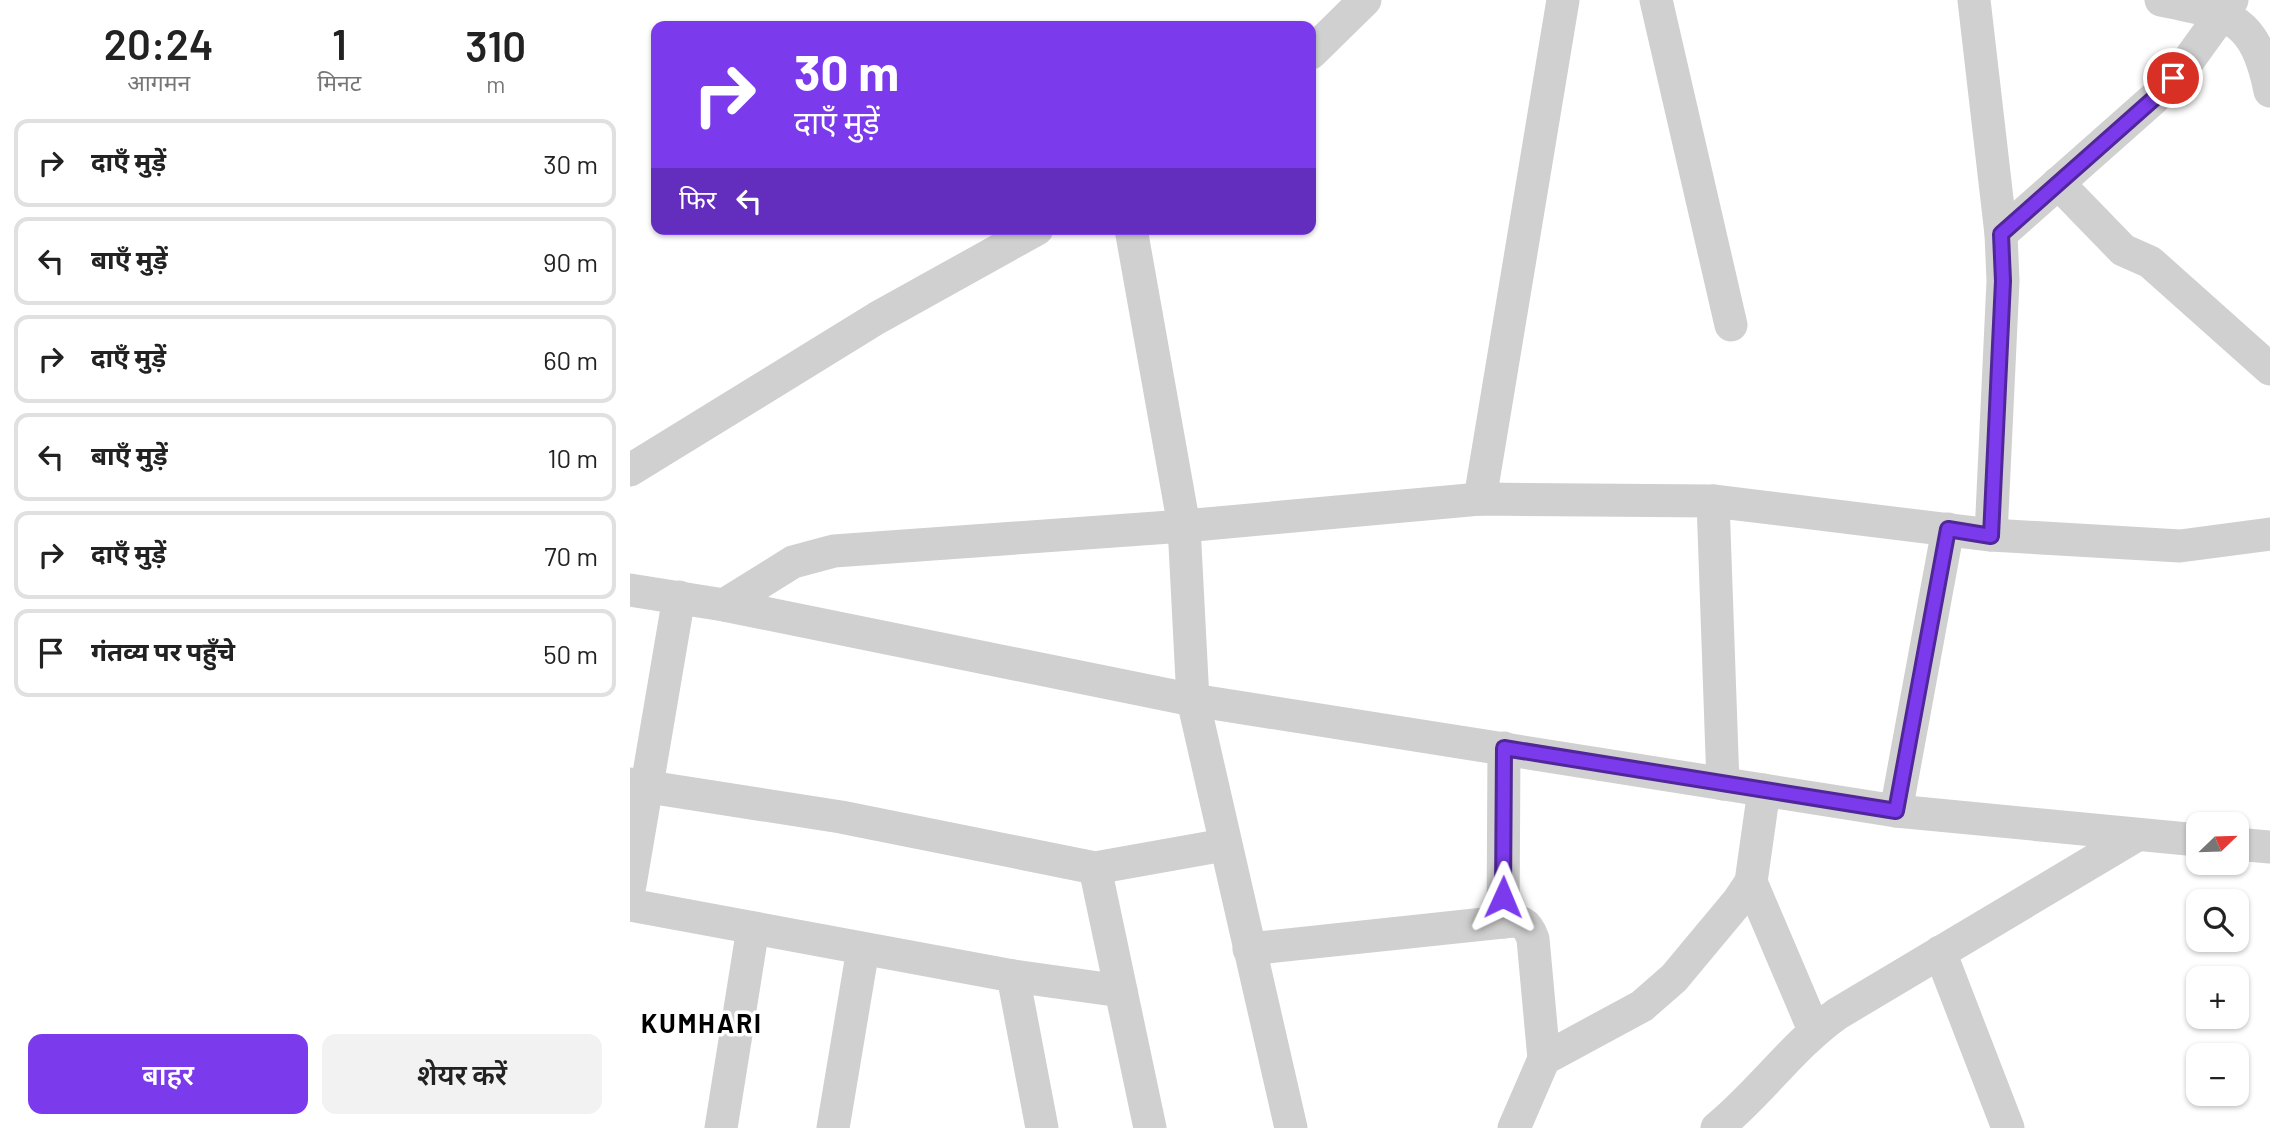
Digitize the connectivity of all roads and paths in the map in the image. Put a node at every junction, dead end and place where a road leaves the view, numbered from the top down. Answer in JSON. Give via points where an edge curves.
{"nodes":[{"id":1,"x":1366,"y":0,"type":"edge"},
{"id":2,"x":1563,"y":0,"type":"edge"},
{"id":3,"x":1656,"y":0,"type":"edge"},
{"id":4,"x":1974,"y":0,"type":"edge"},
{"id":5,"x":2161,"y":0,"type":"edge"},
{"id":6,"x":2241,"y":16,"type":"edge"},
{"id":7,"x":1316,"y":48,"type":"edge"},
{"id":8,"x":2270,"y":91,"type":"edge"},
{"id":9,"x":2058,"y":183,"type":"junction"},
{"id":10,"x":2001,"y":234,"type":"junction"},
{"id":11,"x":1026,"y":235,"type":"edge"},
{"id":12,"x":1132,"y":235,"type":"edge"},
{"id":13,"x":1731,"y":325,"type":"dead end"},
{"id":14,"x":2270,"y":369,"type":"edge"},
{"id":15,"x":630,"y":470,"type":"edge"},
{"id":16,"x":1480,"y":499,"type":"junction"},
{"id":17,"x":1713,"y":501,"type":"junction"},
{"id":18,"x":1184,"y":526,"type":"junction"},
{"id":19,"x":1948,"y":529,"type":"junction"},
{"id":20,"x":2270,"y":534,"type":"edge"},
{"id":21,"x":1991,"y":536,"type":"junction"},
{"id":22,"x":630,"y":590,"type":"edge"},
{"id":23,"x":679,"y":597,"type":"junction"},
{"id":24,"x":724,"y":605,"type":"junction"},
{"id":25,"x":1193,"y":700,"type":"junction"},
{"id":26,"x":1504,"y":748,"type":"junction"},
{"id":27,"x":1723,"y":784,"type":"junction"},
{"id":28,"x":640,"y":785,"type":"edge"},
{"id":29,"x":1764,"y":790,"type":"junction"},
{"id":30,"x":1896,"y":811,"type":"junction"},
{"id":31,"x":2137,"y":835,"type":"junction"},
{"id":32,"x":2186,"y":839,"type":"edge"},
{"id":33,"x":1224,"y":845,"type":"junction"},
{"id":34,"x":2249,"y":845,"type":"edge"},
{"id":35,"x":2270,"y":847,"type":"edge"},
{"id":36,"x":1095,"y":868,"type":"junction"},
{"id":37,"x":1751,"y":882,"type":"junction"},
{"id":38,"x":630,"y":886,"type":"edge"},
{"id":39,"x":630,"y":905,"type":"edge"},
{"id":40,"x":1503,"y":922,"type":"junction"},
{"id":41,"x":753,"y":928,"type":"junction"},
{"id":42,"x":863,"y":949,"type":"junction"},
{"id":43,"x":1249,"y":949,"type":"junction"},
{"id":44,"x":1940,"y":952,"type":"junction"},
{"id":45,"x":1013,"y":976,"type":"junction"},
{"id":46,"x":1121,"y":991,"type":"junction"},
{"id":47,"x":1814,"y":1030,"type":"junction"},
{"id":48,"x":1544,"y":1059,"type":"junction"},
{"id":49,"x":720,"y":1128,"type":"edge"},
{"id":50,"x":833,"y":1128,"type":"edge"},
{"id":51,"x":1042,"y":1128,"type":"edge"},
{"id":52,"x":1150,"y":1128,"type":"edge"},
{"id":53,"x":1291,"y":1128,"type":"edge"},
{"id":54,"x":1514,"y":1128,"type":"edge"},
{"id":55,"x":1717,"y":1128,"type":"edge"},
{"id":56,"x":2008,"y":1128,"type":"edge"}],
"edges":[{"from":1,"to":7,"type":"street"},
{"from":2,"to":16,"type":"street"},
{"from":3,"to":13,"type":"street"},
{"from":4,"to":10,"type":"street"},
{"from":5,"to":6,"type":"street"},
{"from":6,"to":8,"type":"street","via":[[2259,47]]},
{"from":6,"to":9,"type":"street"},
{"from":9,"to":10,"type":"street"},
{"from":9,"to":14,"type":"street","via":[[2123,250],[2157,267]]},
{"from":10,"to":21,"type":"street","via":[[2003,281]]},
{"from":11,"to":15,"type":"street","via":[[877,318]]},
{"from":12,"to":18,"type":"street"},
{"from":16,"to":17,"type":"street"},
{"from":16,"to":18,"type":"street"},
{"from":17,"to":19,"type":"street"},
{"from":17,"to":27,"type":"street"},
{"from":18,"to":24,"type":"street","via":[[834,551],[793,562]]},
{"from":18,"to":25,"type":"street"},
{"from":19,"to":21,"type":"street"},
{"from":19,"to":30,"type":"street"},
{"from":20,"to":21,"type":"street","via":[[2180,546]]},
{"from":22,"to":23,"type":"street"},
{"from":23,"to":24,"type":"street"},
{"from":23,"to":28,"type":"street"},
{"from":24,"to":25,"type":"street"},
{"from":25,"to":26,"type":"street"},
{"from":25,"to":33,"type":"street"},
{"from":26,"to":27,"type":"street"},
{"from":26,"to":40,"type":"street"},
{"from":27,"to":29,"type":"street"},
{"from":28,"to":36,"type":"street","via":[[841,817]]},
{"from":28,"to":38,"type":"street"},
{"from":29,"to":30,"type":"street"},
{"from":29,"to":37,"type":"street"},
{"from":30,"to":31,"type":"street"},
{"from":31,"to":32,"type":"street"},
{"from":31,"to":44,"type":"street"},
{"from":33,"to":36,"type":"street"},
{"from":33,"to":43,"type":"street"},
{"from":34,"to":35,"type":"street"},
{"from":36,"to":46,"type":"street"},
{"from":37,"to":47,"type":"street"},
{"from":37,"to":48,"type":"street","via":[[1674,978],[1642,1006]]},
{"from":39,"to":41,"type":"street"},
{"from":40,"to":43,"type":"street"},
{"from":40,"to":48,"type":"street","via":[[1520,920],[1533,939]]},
{"from":41,"to":42,"type":"street"},
{"from":41,"to":49,"type":"street"},
{"from":42,"to":45,"type":"street"},
{"from":42,"to":50,"type":"street"},
{"from":43,"to":53,"type":"street"},
{"from":44,"to":47,"type":"street"},
{"from":44,"to":56,"type":"street"},
{"from":45,"to":46,"type":"street"},
{"from":45,"to":51,"type":"street"},
{"from":46,"to":52,"type":"street"},
{"from":47,"to":55,"type":"street"},
{"from":48,"to":54,"type":"street"}]}
